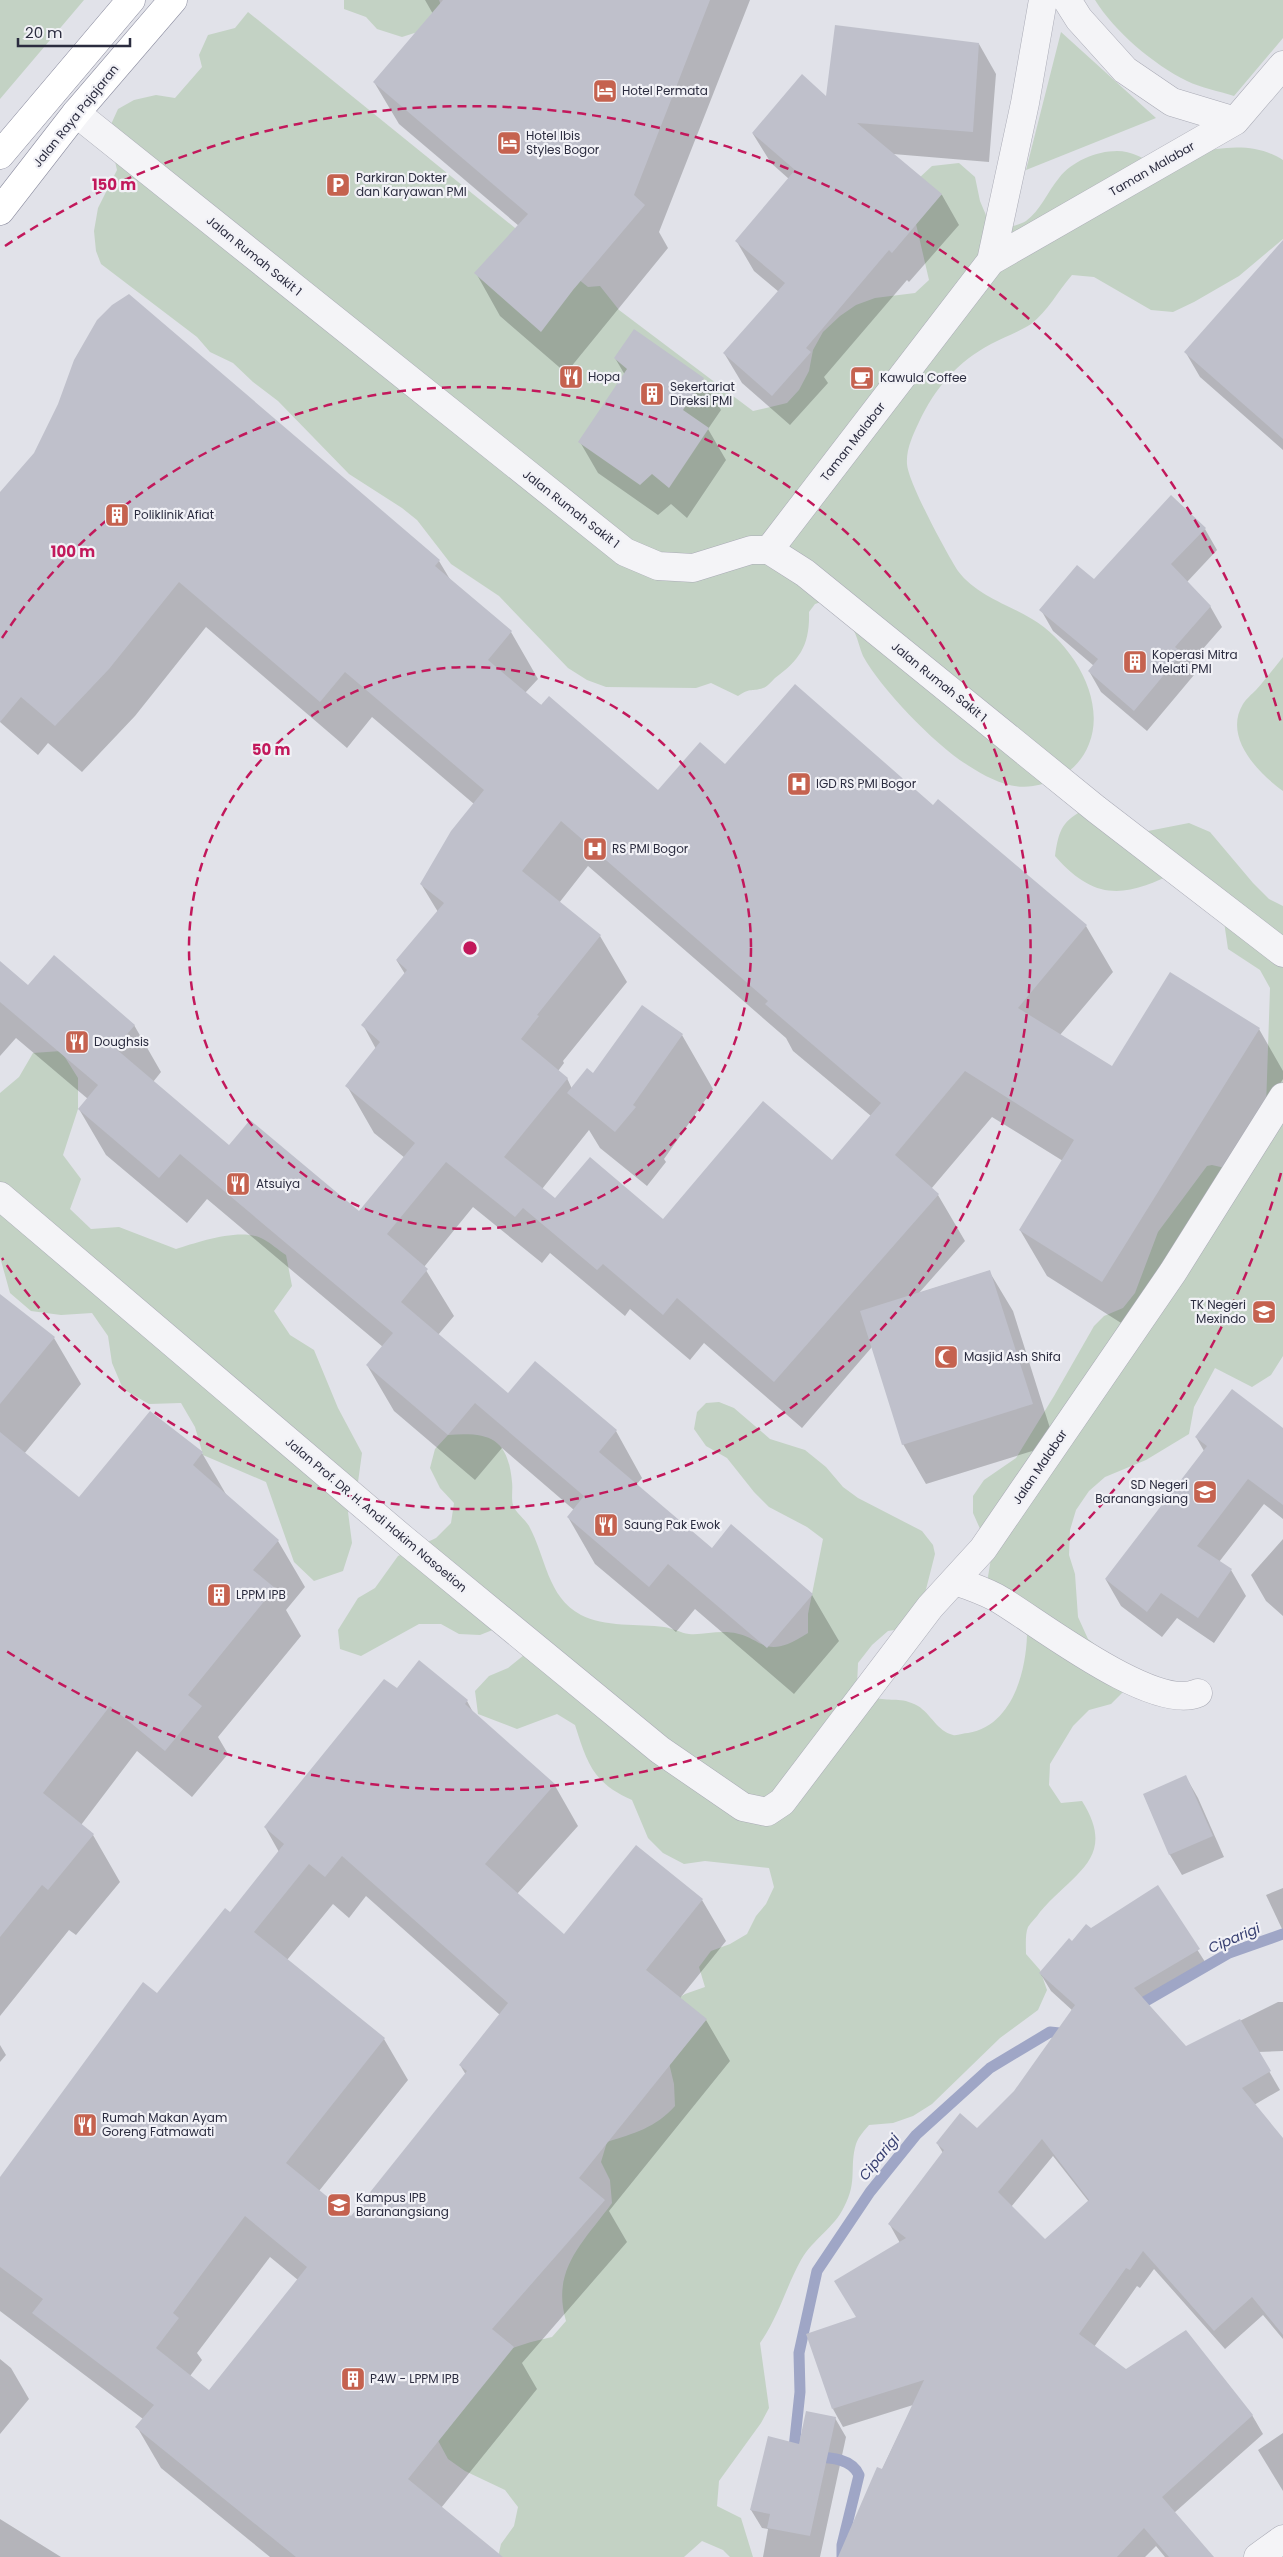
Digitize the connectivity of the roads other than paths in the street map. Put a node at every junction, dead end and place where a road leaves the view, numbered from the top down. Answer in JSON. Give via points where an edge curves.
{"nodes":[{"id":1,"x":131,"y":0,"type":"edge"},
{"id":2,"x":173,"y":0,"type":"edge"},
{"id":3,"x":1043,"y":0,"type":"edge"},
{"id":4,"x":1067,"y":0,"type":"edge"},
{"id":5,"x":1283,"y":65,"type":"edge"},
{"id":6,"x":76,"y":114,"type":"junction"},
{"id":7,"x":1235,"y":121,"type":"junction"},
{"id":8,"x":0,"y":155,"type":"edge"},
{"id":9,"x":0,"y":211,"type":"edge"},
{"id":10,"x":992,"y":262,"type":"junction"},
{"id":11,"x":769,"y":550,"type":"junction"},
{"id":12,"x":1283,"y":953,"type":"edge"},
{"id":13,"x":1283,"y":1097,"type":"edge"},
{"id":14,"x":0,"y":1196,"type":"edge"},
{"id":15,"x":956,"y":1581,"type":"junction"},
{"id":16,"x":1198,"y":1692,"type":"dead end"},
{"id":17,"x":767,"y":1812,"type":"joint"},
{"id":18,"x":1283,"y":2539,"type":"edge"},
{"id":19,"x":1258,"y":2557,"type":"edge"}],
"edges":[{"from":1,"to":8,"type":"highway"},
{"from":2,"to":6,"type":"highway","name":"Jalan Raya Pajajaran"},
{"from":3,"to":10,"type":"street","name":"Taman Malabar"},
{"from":4,"to":7,"type":"street","via":[[1125,70],[1172,102]]},
{"from":5,"to":7,"type":"street","name":"Taman Malabar"},
{"from":6,"to":9,"type":"highway","name":"Jalan Raya Pajajaran"},
{"from":6,"to":11,"type":"street","name":"Jalan Rumah Sakit 1","via":[[625,552],[658,566],[693,568],[751,550]]},
{"from":7,"to":10,"type":"street","name":"Taman Malabar"},
{"from":10,"to":11,"type":"street","name":"Taman Malabar"},
{"from":11,"to":12,"type":"street","name":"Jalan Rumah Sakit 1","via":[[805,573],[1096,809]]},
{"from":13,"to":15,"type":"street","name":"Jalan Malabar","via":[[1173,1272],[983,1549]]},
{"from":14,"to":17,"type":"street","name":"Jalan Prof. DR. H. Andi Hakim Nasoetion","via":[[402,1538],[660,1750],[743,1807]]},
{"from":15,"to":16,"type":"street","via":[[1000,1600],[1094,1662],[1142,1685],[1176,1696],[1192,1696]]},
{"from":15,"to":17,"type":"street","name":"Jalan Malabar","via":[[930,1607],[782,1802]]},
{"from":18,"to":19,"type":"street"}]}
